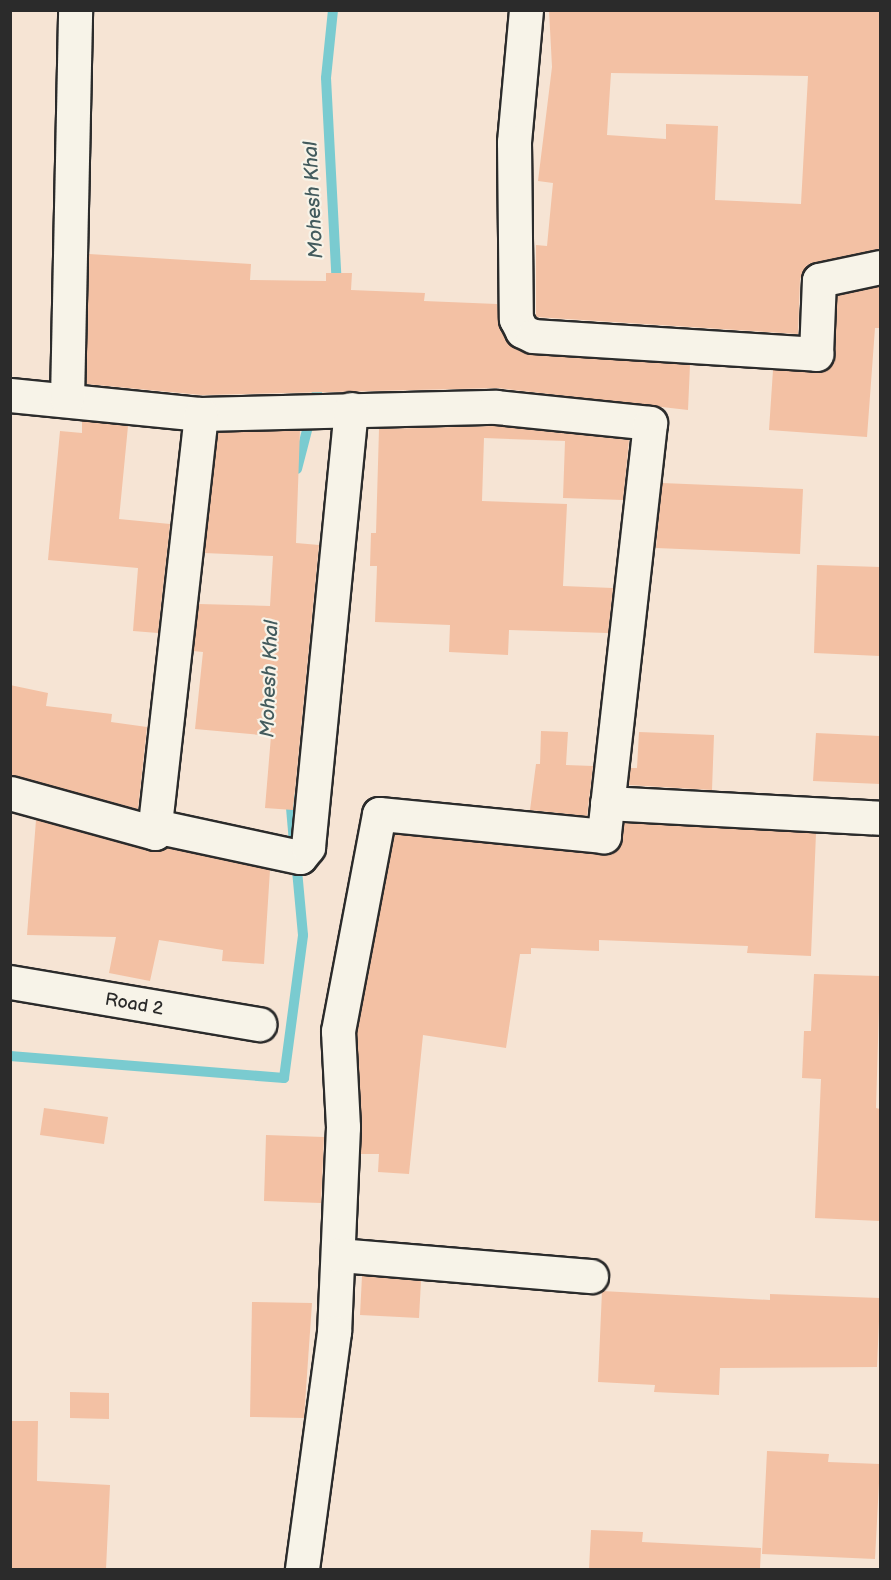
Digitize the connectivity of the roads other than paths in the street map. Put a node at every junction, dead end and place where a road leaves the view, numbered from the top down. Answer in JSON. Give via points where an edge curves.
{"nodes":[{"id":1,"x":75,"y":10,"type":"edge"},
{"id":2,"x":526,"y":10,"type":"edge"},
{"id":3,"x":880,"y":267,"type":"edge"},
{"id":4,"x":10,"y":395,"type":"edge"},
{"id":5,"x":67,"y":399,"type":"junction"},
{"id":6,"x":351,"y":409,"type":"junction"},
{"id":7,"x":201,"y":414,"type":"junction"},
{"id":8,"x":10,"y":793,"type":"edge"},
{"id":9,"x":607,"y":803,"type":"junction"},
{"id":10,"x":880,"y":818,"type":"edge"},
{"id":11,"x":155,"y":826,"type":"junction"},
{"id":12,"x":10,"y":982,"type":"edge"},
{"id":13,"x":259,"y":1024,"type":"dead end"},
{"id":14,"x":339,"y":1255,"type":"junction"},
{"id":15,"x":591,"y":1276,"type":"dead end"},
{"id":16,"x":302,"y":1569,"type":"edge"}],
"edges":[{"from":1,"to":5,"type":"street"},
{"from":2,"to":3,"type":"street","via":[[514,142],[516,319],[522,331],[533,336],[816,354],[819,280]]},
{"from":4,"to":5,"type":"street"},
{"from":5,"to":7,"type":"street"},
{"from":6,"to":7,"type":"street"},
{"from":6,"to":9,"type":"street","via":[[496,407],[650,423]]},
{"from":6,"to":11,"type":"street","via":[[308,847],[300,857]]},
{"from":7,"to":11,"type":"street"},
{"from":8,"to":11,"type":"street","via":[[155,833]]},
{"from":9,"to":10,"type":"street"},
{"from":9,"to":14,"type":"street","via":[[604,836],[379,814],[338,1031],[343,1128]]},
{"from":12,"to":13,"type":"street","name":"Road 2"},
{"from":14,"to":15,"type":"street"},
{"from":14,"to":16,"type":"street","via":[[325,1426],[311,1474]]}]}
